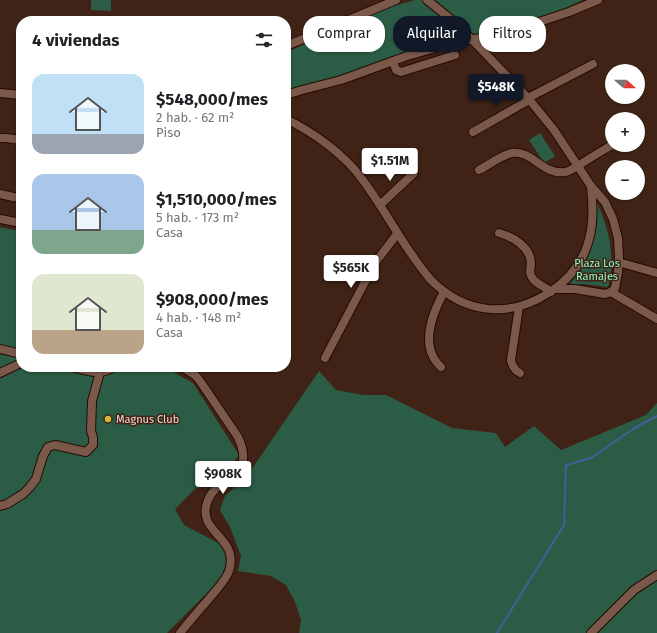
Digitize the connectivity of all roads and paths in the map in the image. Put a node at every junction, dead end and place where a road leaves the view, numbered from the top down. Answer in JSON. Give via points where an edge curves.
{"nodes":[{"id":1,"x":396,"y":0,"type":"edge"},
{"id":2,"x":427,"y":0,"type":"edge"},
{"id":3,"x":598,"y":0,"type":"edge"},
{"id":4,"x":472,"y":40,"type":"junction"},
{"id":5,"x":291,"y":44,"type":"edge"},
{"id":6,"x":455,"y":55,"type":"dead end"},
{"id":7,"x":393,"y":61,"type":"junction"},
{"id":8,"x":593,"y":64,"type":"dead end"},
{"id":9,"x":0,"y":93,"type":"edge"},
{"id":10,"x":291,"y":93,"type":"edge"},
{"id":11,"x":16,"y":95,"type":"edge"},
{"id":12,"x":528,"y":99,"type":"junction"},
{"id":13,"x":291,"y":122,"type":"edge"},
{"id":14,"x":473,"y":132,"type":"dead end"},
{"id":15,"x":0,"y":138,"type":"edge"},
{"id":16,"x":16,"y":140,"type":"edge"},
{"id":17,"x":605,"y":149,"type":"edge"},
{"id":18,"x":577,"y":166,"type":"junction"},
{"id":19,"x":479,"y":170,"type":"dead end"},
{"id":20,"x":414,"y":173,"type":"dead end"},
{"id":21,"x":591,"y":186,"type":"junction"},
{"id":22,"x":0,"y":194,"type":"edge"},
{"id":23,"x":16,"y":197,"type":"edge"},
{"id":24,"x":380,"y":205,"type":"junction"},
{"id":25,"x":0,"y":219,"type":"edge"},
{"id":26,"x":16,"y":222,"type":"edge"},
{"id":27,"x":499,"y":233,"type":"dead end"},
{"id":28,"x":398,"y":234,"type":"junction"},
{"id":29,"x":618,"y":262,"type":"junction"},
{"id":30,"x":657,"y":273,"type":"edge"},
{"id":31,"x":553,"y":290,"type":"junction"},
{"id":32,"x":444,"y":292,"type":"junction"},
{"id":33,"x":611,"y":292,"type":"junction"},
{"id":34,"x":519,"y":307,"type":"junction"},
{"id":35,"x":657,"y":319,"type":"edge"},
{"id":36,"x":0,"y":350,"type":"edge"},
{"id":37,"x":16,"y":353,"type":"edge"},
{"id":38,"x":324,"y":358,"type":"dead end"},
{"id":39,"x":16,"y":365,"type":"edge"},
{"id":40,"x":441,"y":367,"type":"dead end"},
{"id":41,"x":0,"y":372,"type":"edge"},
{"id":42,"x":92,"y":372,"type":"edge"},
{"id":43,"x":100,"y":372,"type":"joint"},
{"id":44,"x":190,"y":372,"type":"edge"},
{"id":45,"x":520,"y":373,"type":"dead end"},
{"id":46,"x":3,"y":505,"type":"edge"},
{"id":47,"x":0,"y":510,"type":"edge"},
{"id":48,"x":657,"y":575,"type":"edge"},
{"id":49,"x":180,"y":633,"type":"edge"},
{"id":50,"x":591,"y":633,"type":"edge"}],
"edges":[{"from":1,"to":5,"type":"street"},
{"from":2,"to":4,"type":"street"},
{"from":3,"to":4,"type":"street","via":[[545,21]]},
{"from":4,"to":7,"type":"street"},
{"from":4,"to":12,"type":"street"},
{"from":6,"to":7,"type":"street","via":[[402,72],[396,70]]},
{"from":7,"to":10,"type":"street","via":[[342,80]]},
{"from":8,"to":12,"type":"street"},
{"from":9,"to":11,"type":"street"},
{"from":12,"to":14,"type":"street"},
{"from":12,"to":18,"type":"street","via":[[554,130]]},
{"from":13,"to":24,"type":"street","via":[[340,155],[362,178]]},
{"from":15,"to":16,"type":"street"},
{"from":17,"to":18,"type":"street"},
{"from":18,"to":19,"type":"street","via":[[567,172],[555,172],[524,154],[515,153]]},
{"from":18,"to":21,"type":"street"},
{"from":20,"to":24,"type":"street"},
{"from":21,"to":29,"type":"street","via":[[606,202],[613,219],[618,238]]},
{"from":21,"to":31,"type":"street","via":[[593,217],[587,247],[572,273]]},
{"from":22,"to":23,"type":"street"},
{"from":24,"to":28,"type":"street"},
{"from":25,"to":26,"type":"street"},
{"from":27,"to":31,"type":"street","via":[[512,238],[525,248],[530,260],[531,276],[535,282]]},
{"from":28,"to":32,"type":"street","via":[[425,273]]},
{"from":28,"to":38,"type":"street","via":[[375,263]]},
{"from":29,"to":30,"type":"street"},
{"from":29,"to":33,"type":"street","via":[[615,288]]},
{"from":31,"to":33,"type":"street","via":[[575,289],[605,294]]},
{"from":31,"to":34,"type":"street","via":[[538,300]]},
{"from":32,"to":34,"type":"street","via":[[459,301],[479,307]]},
{"from":32,"to":40,"type":"street","via":[[429,331],[431,354]]},
{"from":33,"to":35,"type":"street"},
{"from":34,"to":45,"type":"street","via":[[511,360],[513,367]]},
{"from":36,"to":37,"type":"street"},
{"from":39,"to":41,"type":"street"},
{"from":42,"to":43,"type":"street"},
{"from":43,"to":46,"type":"street","via":[[92,401],[93,445],[86,452],[55,445],[48,447],[36,479],[30,487]]},
{"from":44,"to":49,"type":"street","via":[[200,381],[238,437],[243,460],[239,470],[211,494],[205,510],[207,522],[229,549],[229,570]]},
{"from":46,"to":47,"type":"street"},
{"from":48,"to":50,"type":"street","via":[[634,590]]}]}
